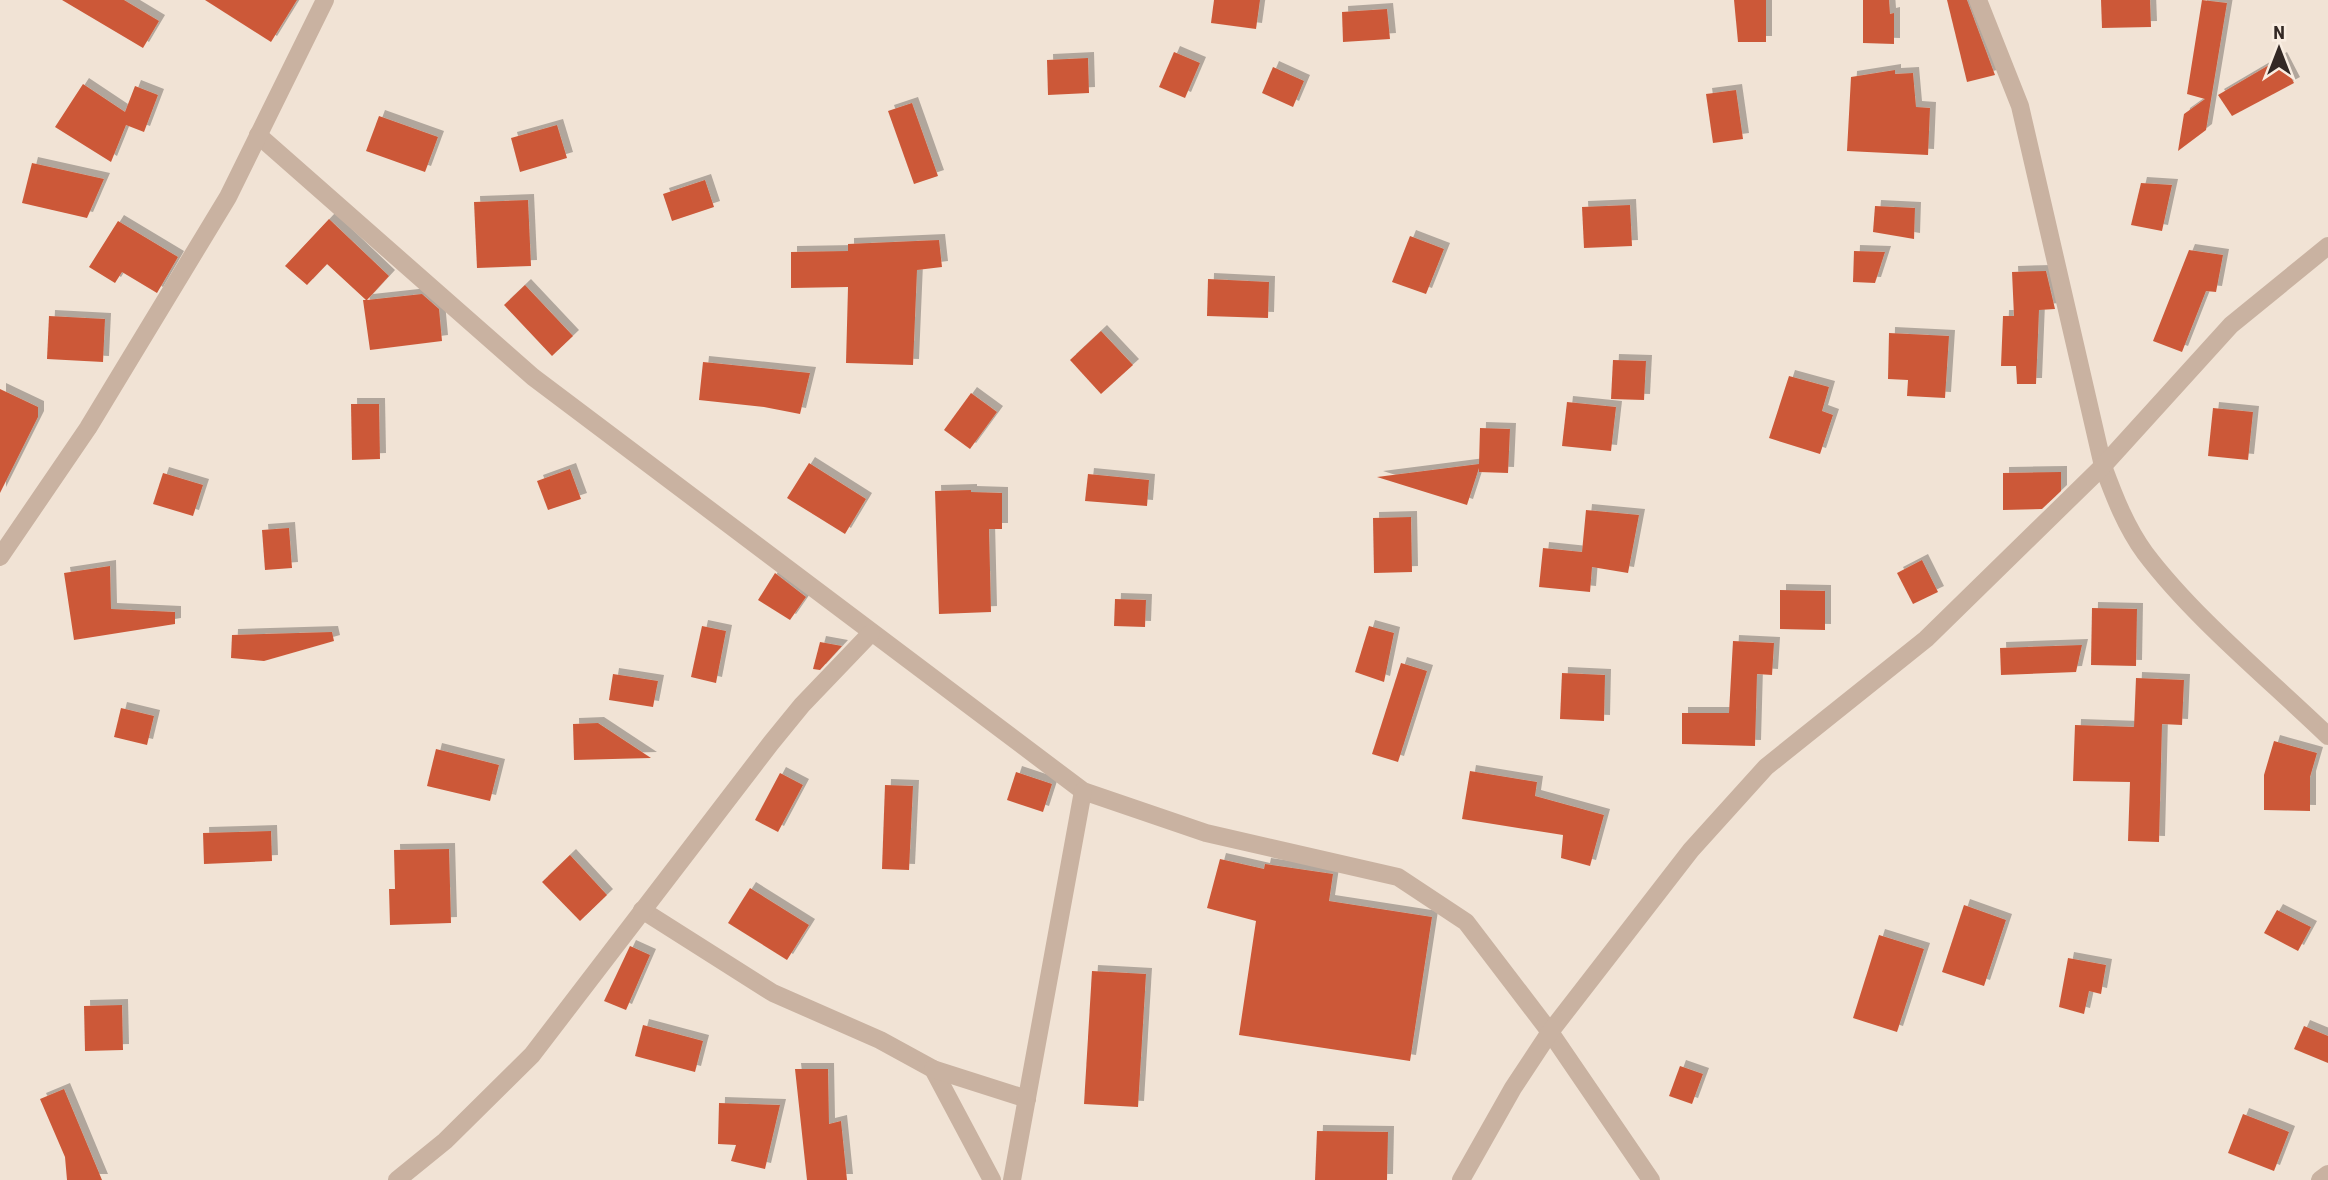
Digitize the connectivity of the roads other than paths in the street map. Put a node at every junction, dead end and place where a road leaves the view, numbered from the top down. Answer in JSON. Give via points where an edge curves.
{"nodes":[{"id":1,"x":325,"y":0,"type":"edge"},
{"id":2,"x":1978,"y":0,"type":"edge"},
{"id":3,"x":258,"y":135,"type":"junction"},
{"id":4,"x":2328,"y":246,"type":"edge"},
{"id":5,"x":2103,"y":466,"type":"junction"},
{"id":6,"x":0,"y":557,"type":"edge"},
{"id":7,"x":871,"y":633,"type":"junction"},
{"id":8,"x":2328,"y":736,"type":"edge"},
{"id":9,"x":1083,"y":791,"type":"junction"},
{"id":10,"x":642,"y":910,"type":"junction"},
{"id":11,"x":1550,"y":1032,"type":"junction"},
{"id":12,"x":933,"y":1069,"type":"junction"},
{"id":13,"x":1027,"y":1099,"type":"junction"},
{"id":14,"x":2328,"y":1174,"type":"edge"},
{"id":15,"x":397,"y":1180,"type":"edge"},
{"id":16,"x":992,"y":1180,"type":"edge"},
{"id":17,"x":1012,"y":1180,"type":"edge"},
{"id":18,"x":1461,"y":1180,"type":"edge"},
{"id":19,"x":1651,"y":1180,"type":"edge"},
{"id":20,"x":2320,"y":1180,"type":"edge"}],
"edges":[{"from":1,"to":3,"type":"street"},
{"from":2,"to":5,"type":"street","via":[[2020,107]]},
{"from":3,"to":6,"type":"street","via":[[228,197],[88,428]]},
{"from":3,"to":7,"type":"street","via":[[534,377]]},
{"from":4,"to":5,"type":"street","via":[[2231,325]]},
{"from":5,"to":8,"type":"street","via":[[2115,501],[2145,552],[2192,606]]},
{"from":5,"to":11,"type":"street","via":[[1926,639],[1766,767],[1691,850]]},
{"from":7,"to":9,"type":"street"},
{"from":7,"to":10,"type":"street","via":[[802,705]]},
{"from":9,"to":11,"type":"street","via":[[1206,833],[1398,877],[1466,922]]},
{"from":9,"to":13,"type":"street"},
{"from":10,"to":12,"type":"street","via":[[773,993]]},
{"from":10,"to":15,"type":"street","via":[[532,1055],[445,1141]]},
{"from":11,"to":18,"type":"street"},
{"from":11,"to":19,"type":"street"},
{"from":12,"to":13,"type":"street"},
{"from":12,"to":16,"type":"street"},
{"from":13,"to":17,"type":"street"},
{"from":14,"to":20,"type":"street"}]}
